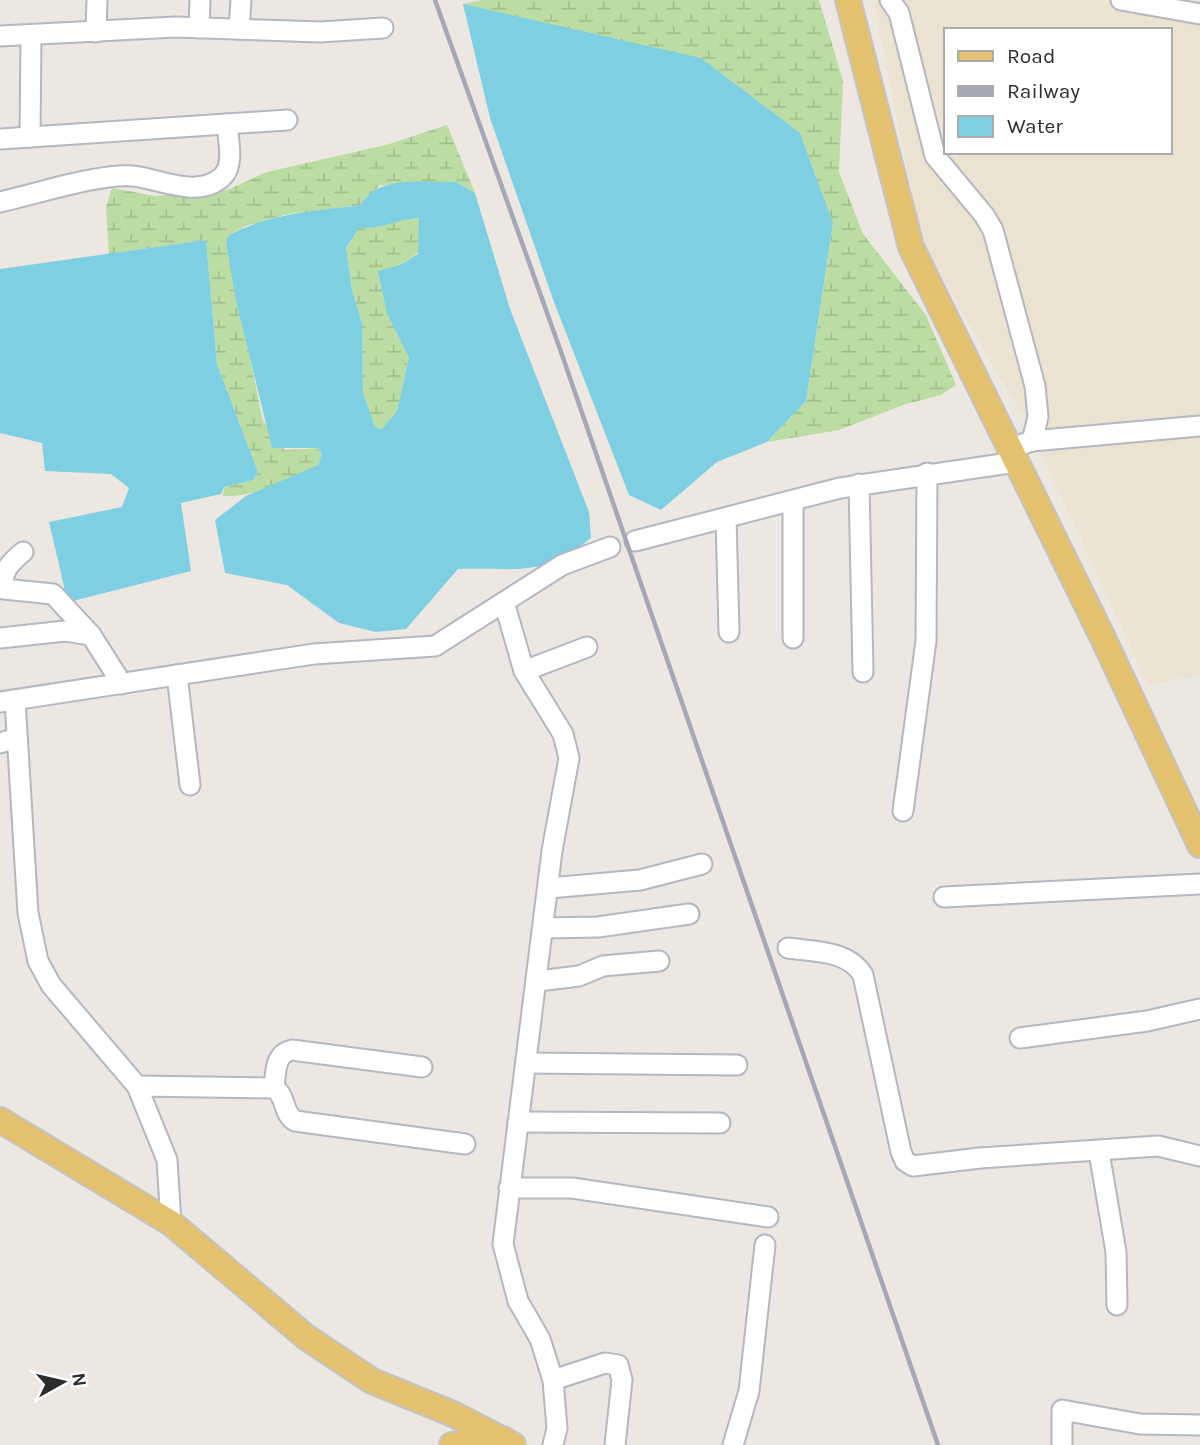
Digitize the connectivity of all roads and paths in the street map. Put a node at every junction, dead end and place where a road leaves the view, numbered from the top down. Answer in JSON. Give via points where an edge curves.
{"nodes":[{"id":1,"x":97,"y":0,"type":"edge"},
{"id":2,"x":200,"y":0,"type":"edge"},
{"id":3,"x":241,"y":0,"type":"edge"},
{"id":4,"x":848,"y":0,"type":"edge"},
{"id":5,"x":890,"y":0,"type":"edge"},
{"id":6,"x":1121,"y":0,"type":"edge"},
{"id":7,"x":1200,"y":14,"type":"edge"},
{"id":8,"x":199,"y":28,"type":"junction"},
{"id":9,"x":383,"y":28,"type":"dead end"},
{"id":10,"x":239,"y":29,"type":"junction"},
{"id":11,"x":96,"y":32,"type":"junction"},
{"id":12,"x":0,"y":36,"type":"edge"},
{"id":13,"x":31,"y":36,"type":"junction"},
{"id":14,"x":287,"y":120,"type":"dead end"},
{"id":15,"x":227,"y":124,"type":"junction"},
{"id":16,"x":30,"y":137,"type":"junction"},
{"id":17,"x":0,"y":139,"type":"edge"},
{"id":18,"x":0,"y":202,"type":"edge"},
{"id":19,"x":1200,"y":426,"type":"edge"},
{"id":20,"x":1020,"y":452,"type":"junction"},
{"id":21,"x":927,"y":473,"type":"junction"},
{"id":22,"x":859,"y":484,"type":"junction"},
{"id":23,"x":793,"y":501,"type":"junction"},
{"id":24,"x":726,"y":519,"type":"junction"},
{"id":25,"x":635,"y":541,"type":"dead end"},
{"id":26,"x":610,"y":547,"type":"dead end"},
{"id":27,"x":23,"y":552,"type":"dead end"},
{"id":28,"x":504,"y":602,"type":"junction"},
{"id":29,"x":729,"y":632,"type":"dead end"},
{"id":30,"x":91,"y":635,"type":"junction"},
{"id":31,"x":0,"y":638,"type":"edge"},
{"id":32,"x":793,"y":638,"type":"dead end"},
{"id":33,"x":587,"y":647,"type":"dead end"},
{"id":34,"x":524,"y":671,"type":"junction"},
{"id":35,"x":863,"y":672,"type":"dead end"},
{"id":36,"x":177,"y":675,"type":"junction"},
{"id":37,"x":122,"y":684,"type":"junction"},
{"id":38,"x":7,"y":701,"type":"edge"},
{"id":39,"x":9,"y":741,"type":"edge"},
{"id":40,"x":190,"y":785,"type":"dead end"},
{"id":41,"x":903,"y":811,"type":"dead end"},
{"id":42,"x":1200,"y":845,"type":"edge"},
{"id":43,"x":702,"y":864,"type":"dead end"},
{"id":44,"x":1200,"y":884,"type":"edge"},
{"id":45,"x":549,"y":888,"type":"junction"},
{"id":46,"x":944,"y":897,"type":"dead end"},
{"id":47,"x":689,"y":915,"type":"dead end"},
{"id":48,"x":544,"y":928,"type":"junction"},
{"id":49,"x":788,"y":948,"type":"dead end"},
{"id":50,"x":659,"y":961,"type":"dead end"},
{"id":51,"x":538,"y":981,"type":"junction"},
{"id":52,"x":1200,"y":1009,"type":"edge"},
{"id":53,"x":1020,"y":1038,"type":"dead end"},
{"id":54,"x":526,"y":1063,"type":"junction"},
{"id":55,"x":737,"y":1065,"type":"dead end"},
{"id":56,"x":422,"y":1067,"type":"dead end"},
{"id":57,"x":137,"y":1086,"type":"junction"},
{"id":58,"x":274,"y":1088,"type":"junction"},
{"id":59,"x":0,"y":1120,"type":"edge"},
{"id":60,"x":518,"y":1122,"type":"junction"},
{"id":61,"x":720,"y":1123,"type":"dead end"},
{"id":62,"x":465,"y":1144,"type":"dead end"},
{"id":63,"x":1099,"y":1152,"type":"junction"},
{"id":64,"x":1200,"y":1156,"type":"edge"},
{"id":65,"x":509,"y":1188,"type":"junction"},
{"id":66,"x":768,"y":1217,"type":"dead end"},
{"id":67,"x":171,"y":1223,"type":"junction"},
{"id":68,"x":765,"y":1245,"type":"dead end"},
{"id":69,"x":1117,"y":1306,"type":"dead end"},
{"id":70,"x":553,"y":1380,"type":"junction"},
{"id":71,"x":1200,"y":1425,"type":"edge"},
{"id":72,"x":508,"y":1442,"type":"edge"},
{"id":73,"x":452,"y":1445,"type":"edge"},
{"id":74,"x":553,"y":1445,"type":"edge"},
{"id":75,"x":615,"y":1445,"type":"edge"},
{"id":76,"x":733,"y":1445,"type":"edge"},
{"id":77,"x":1062,"y":1445,"type":"edge"}],
"edges":[{"from":1,"to":11,"type":"street"},
{"from":2,"to":8,"type":"street"},
{"from":3,"to":10,"type":"street"},
{"from":4,"to":20,"type":"main road","via":[[911,247]]},
{"from":5,"to":20,"type":"street","via":[[899,13],[935,156],[993,230],[1035,386],[1038,417]]},
{"from":6,"to":7,"type":"street"},
{"from":8,"to":10,"type":"street"},
{"from":8,"to":11,"type":"street"},
{"from":9,"to":10,"type":"street","via":[[320,32]]},
{"from":11,"to":13,"type":"street"},
{"from":12,"to":13,"type":"street"},
{"from":13,"to":16,"type":"street"},
{"from":14,"to":15,"type":"street"},
{"from":15,"to":16,"type":"street"},
{"from":15,"to":18,"type":"street","via":[[228,170],[204,186],[122,176]]},
{"from":16,"to":17,"type":"street"},
{"from":19,"to":20,"type":"street"},
{"from":20,"to":21,"type":"street"},
{"from":20,"to":42,"type":"main road"},
{"from":21,"to":22,"type":"street"},
{"from":21,"to":41,"type":"street","via":[[926,641]]},
{"from":22,"to":23,"type":"street"},
{"from":22,"to":35,"type":"street"},
{"from":23,"to":24,"type":"street"},
{"from":23,"to":32,"type":"street"},
{"from":24,"to":25,"type":"street"},
{"from":24,"to":29,"type":"street"},
{"from":26,"to":28,"type":"street","via":[[562,565]]},
{"from":27,"to":30,"type":"street","via":[[2,572],[0,582],[5,589],[53,594]]},
{"from":28,"to":34,"type":"street"},
{"from":28,"to":36,"type":"street","via":[[435,646],[314,654]]},
{"from":30,"to":31,"type":"street","via":[[65,631]]},
{"from":30,"to":37,"type":"street"},
{"from":33,"to":34,"type":"street"},
{"from":34,"to":45,"type":"street","via":[[563,734],[569,758]]},
{"from":36,"to":37,"type":"street"},
{"from":36,"to":40,"type":"street"},
{"from":37,"to":38,"type":"street"},
{"from":38,"to":39,"type":"street"},
{"from":39,"to":57,"type":"street","via":[[27,914],[38,961],[51,985]]},
{"from":43,"to":45,"type":"street","via":[[640,880]]},
{"from":44,"to":46,"type":"street"},
{"from":45,"to":48,"type":"street"},
{"from":47,"to":48,"type":"street","via":[[598,927]]},
{"from":48,"to":51,"type":"street"},
{"from":49,"to":63,"type":"street","via":[[845,957],[863,975],[905,1161],[913,1166]]},
{"from":50,"to":51,"type":"street","via":[[603,966],[579,976]]},
{"from":51,"to":54,"type":"street"},
{"from":52,"to":53,"type":"street"},
{"from":54,"to":55,"type":"street"},
{"from":54,"to":60,"type":"street"},
{"from":56,"to":58,"type":"street","via":[[292,1050],[278,1058]]},
{"from":57,"to":58,"type":"street"},
{"from":57,"to":67,"type":"street","via":[[167,1160]]},
{"from":58,"to":62,"type":"street","via":[[295,1121]]},
{"from":59,"to":67,"type":"main road"},
{"from":60,"to":61,"type":"street"},
{"from":60,"to":65,"type":"street"},
{"from":63,"to":64,"type":"street","via":[[1158,1146]]},
{"from":63,"to":69,"type":"street","via":[[1116,1252]]},
{"from":65,"to":66,"type":"street","via":[[572,1188]]},
{"from":65,"to":70,"type":"street","via":[[503,1244],[511,1282],[540,1339]]},
{"from":67,"to":72,"type":"main road","via":[[306,1337],[372,1381]]},
{"from":68,"to":76,"type":"street","via":[[749,1391]]},
{"from":70,"to":74,"type":"street","via":[[557,1428]]},
{"from":70,"to":75,"type":"street","via":[[605,1363],[618,1365],[622,1380]]},
{"from":71,"to":77,"type":"street","via":[[1140,1424],[1062,1410]]},
{"from":72,"to":73,"type":"main road"}]}
